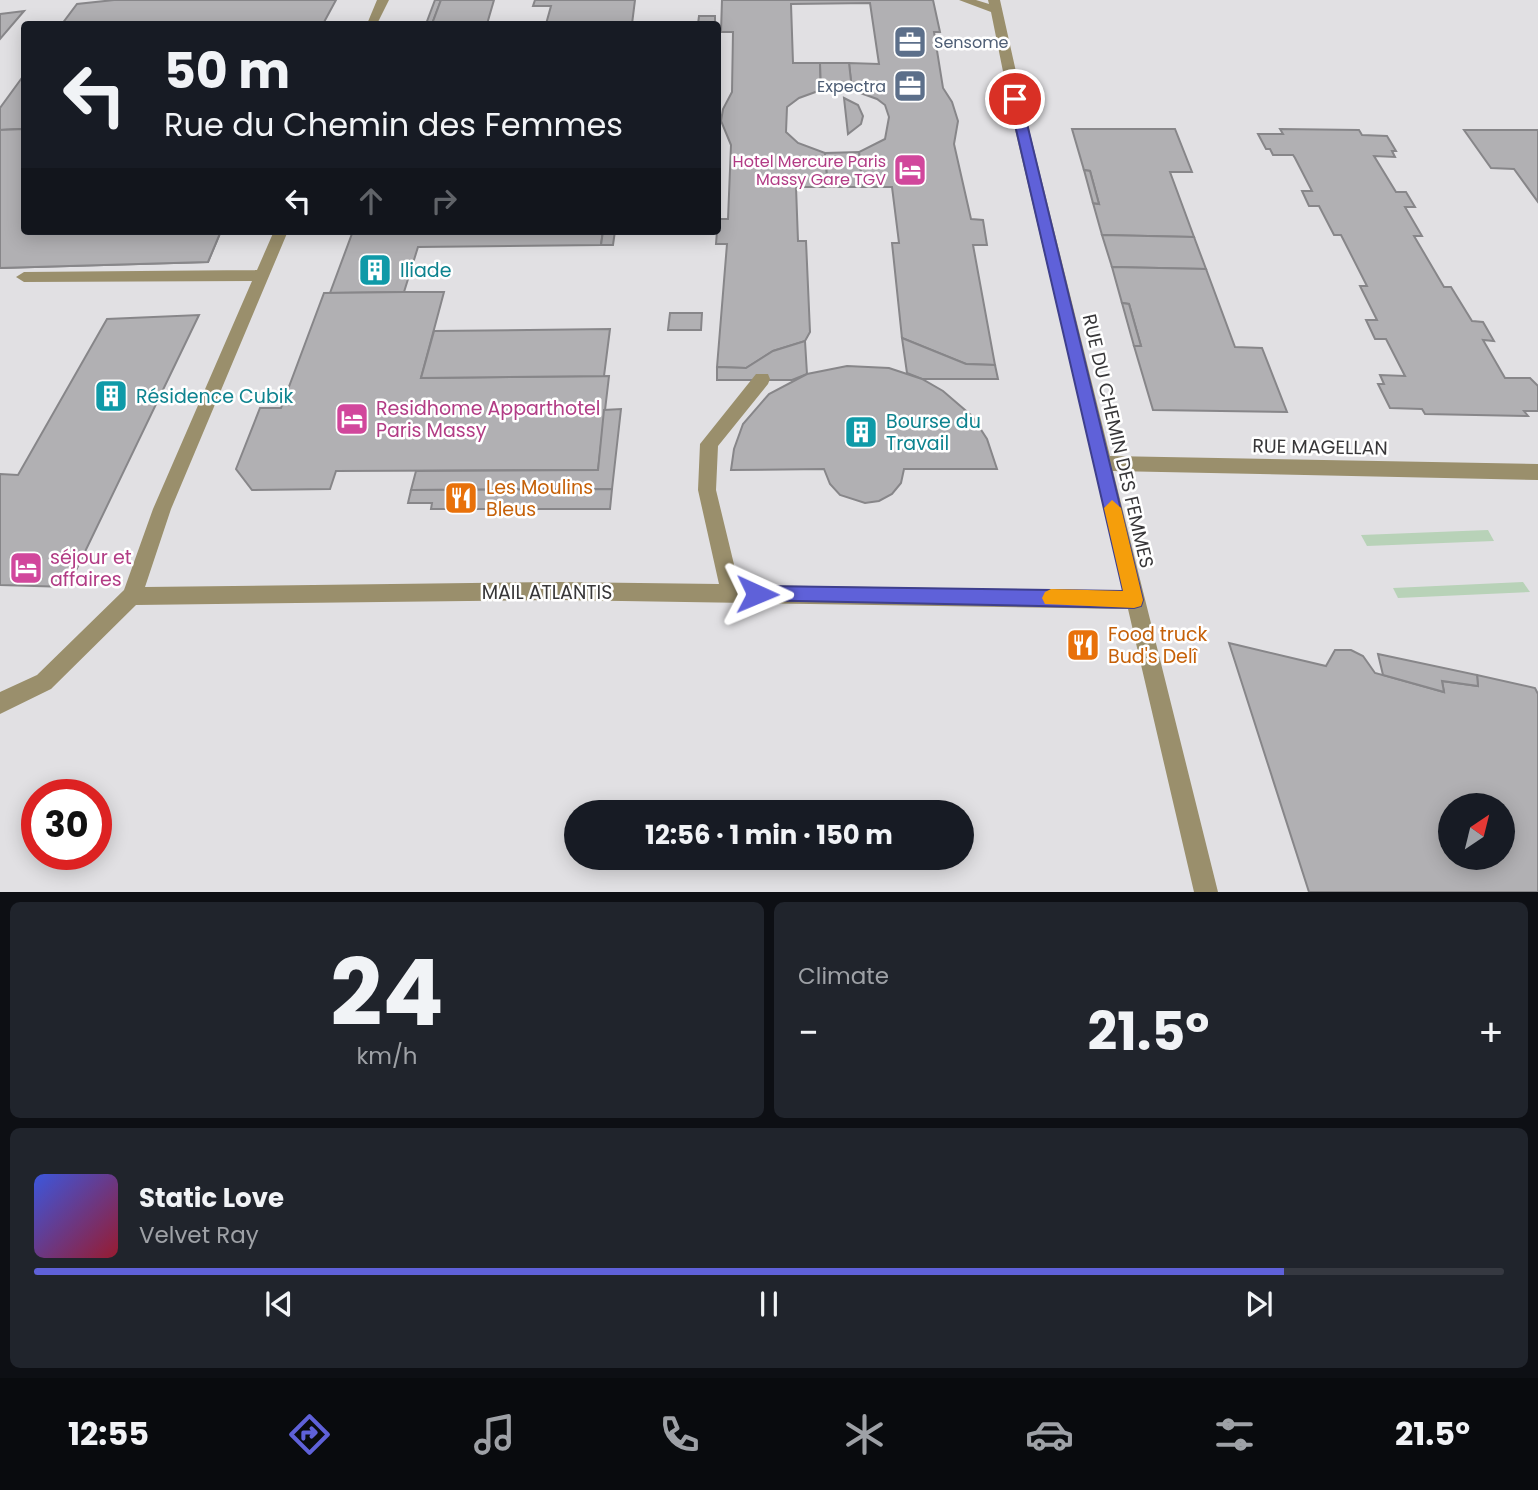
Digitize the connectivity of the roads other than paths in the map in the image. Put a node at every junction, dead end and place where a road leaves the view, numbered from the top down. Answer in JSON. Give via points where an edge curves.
{"nodes":[{"id":1,"x":383,"y":0,"type":"edge"},
{"id":2,"x":965,"y":0,"type":"edge"},
{"id":3,"x":995,"y":5,"type":"edge"},
{"id":4,"x":373,"y":21,"type":"edge"},
{"id":5,"x":279,"y":235,"type":"edge"},
{"id":6,"x":262,"y":275,"type":"junction"},
{"id":7,"x":24,"y":277,"type":"dead end"},
{"id":8,"x":762,"y":379,"type":"dead end"},
{"id":9,"x":1102,"y":463,"type":"junction"},
{"id":10,"x":1538,"y":472,"type":"edge"},
{"id":11,"x":731,"y":593,"type":"junction"},
{"id":12,"x":132,"y":596,"type":"junction"},
{"id":13,"x":1134,"y":600,"type":"junction"},
{"id":14,"x":0,"y":703,"type":"edge"},
{"id":15,"x":1206,"y":891,"type":"edge"}],
"edges":[{"from":1,"to":4,"type":"street"},
{"from":2,"to":3,"type":"street"},
{"from":3,"to":9,"type":"street","name":"RUE DU CHEMIN DES FEMMES"},
{"from":5,"to":6,"type":"street"},
{"from":6,"to":7,"type":"street"},
{"from":6,"to":12,"type":"street","via":[[162,509]]},
{"from":8,"to":11,"type":"street","via":[[709,444],[707,490]]},
{"from":9,"to":10,"type":"street","name":"RUE MAGELLAN"},
{"from":9,"to":13,"type":"street","name":"RUE DU CHEMIN DES FEMMES"},
{"from":11,"to":12,"type":"street","name":"MAIL ATLANTIS"},
{"from":11,"to":13,"type":"street","name":"MAIL ATLANTIS"},
{"from":12,"to":14,"type":"street","via":[[44,682]]},
{"from":13,"to":15,"type":"street","name":"RUE DU CHEMIN DES FEMMES"}]}
